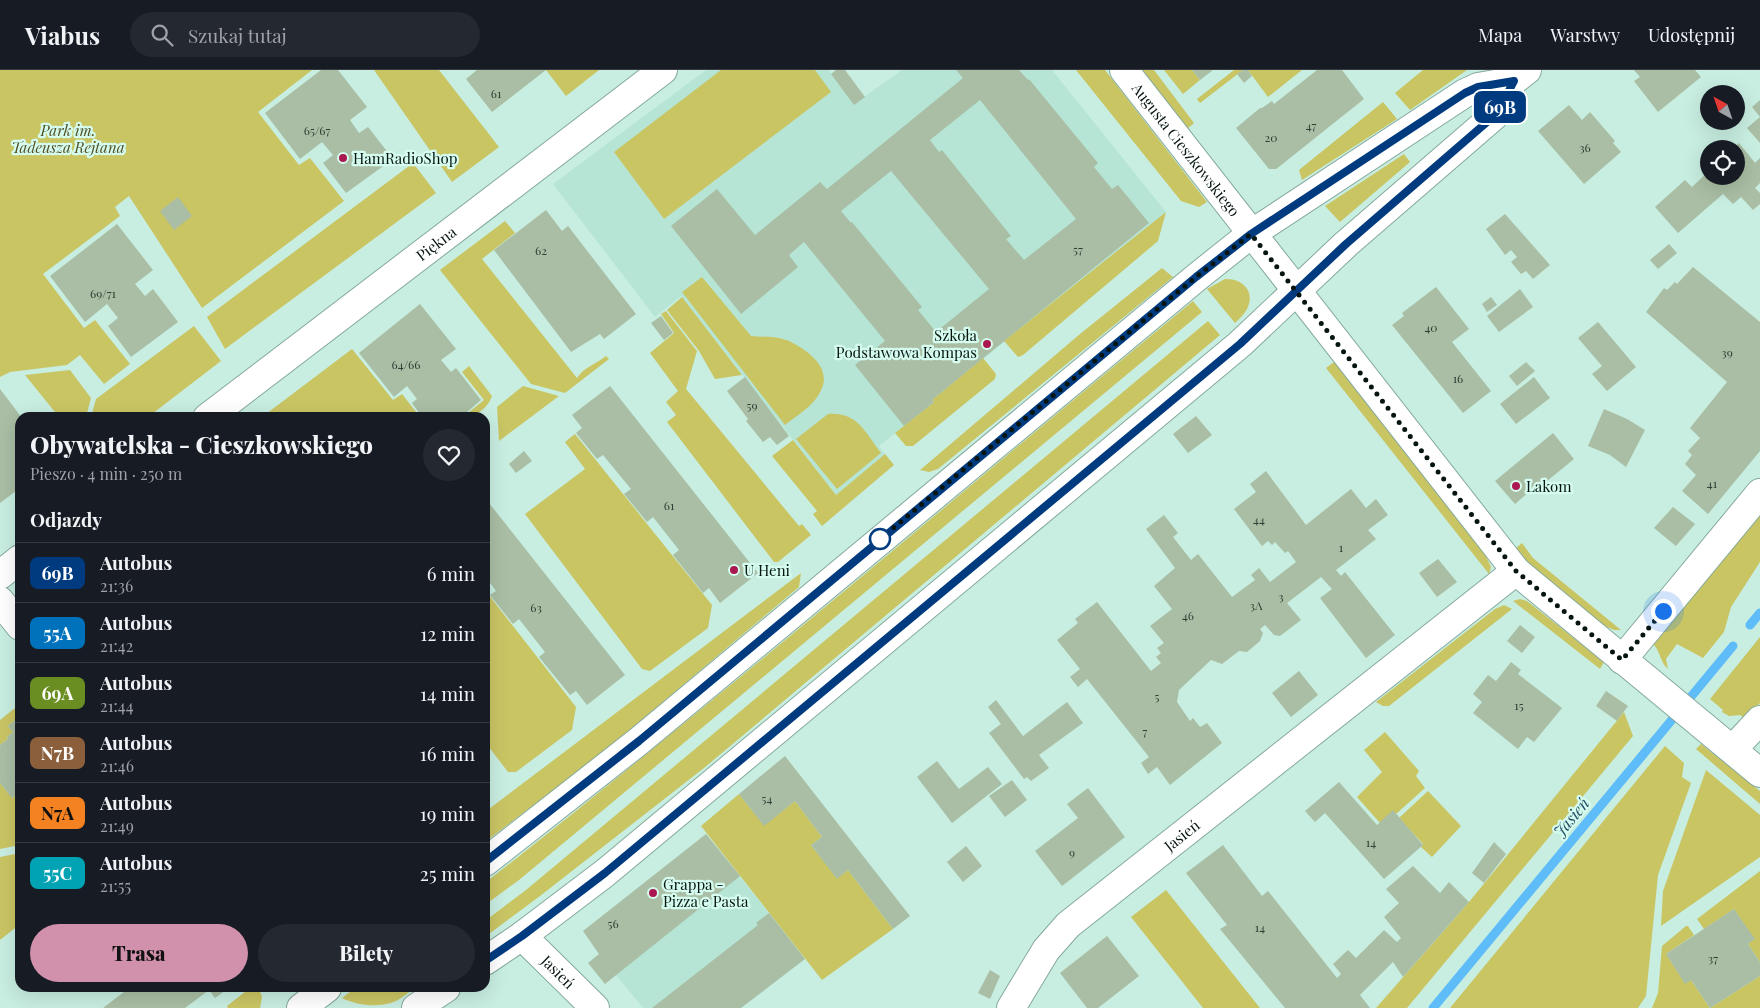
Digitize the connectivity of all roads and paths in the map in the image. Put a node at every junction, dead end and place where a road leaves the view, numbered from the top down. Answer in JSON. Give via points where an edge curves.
{"nodes":[{"id":1,"x":663,"y":70,"type":"edge"},
{"id":2,"x":1124,"y":70,"type":"edge"},
{"id":3,"x":1520,"y":75,"type":"edge"},
{"id":4,"x":1251,"y":234,"type":"junction"},
{"id":5,"x":1297,"y":290,"type":"junction"},
{"id":6,"x":215,"y":412,"type":"edge"},
{"id":7,"x":1760,"y":493,"type":"edge"},
{"id":8,"x":15,"y":563,"type":"edge"},
{"id":9,"x":1516,"y":571,"type":"junction"},
{"id":10,"x":0,"y":575,"type":"edge"},
{"id":11,"x":0,"y":601,"type":"edge"},
{"id":12,"x":15,"y":620,"type":"edge"},
{"id":13,"x":1622,"y":660,"type":"junction"},
{"id":14,"x":1760,"y":720,"type":"edge"},
{"id":15,"x":1733,"y":750,"type":"junction"},
{"id":16,"x":1760,"y":773,"type":"edge"},
{"id":17,"x":490,"y":858,"type":"edge"},
{"id":18,"x":522,"y":936,"type":"junction"},
{"id":19,"x":490,"y":958,"type":"edge"},
{"id":20,"x":440,"y":992,"type":"edge"},
{"id":21,"x":416,"y":1008,"type":"edge"},
{"id":22,"x":595,"y":1008,"type":"edge"},
{"id":23,"x":1012,"y":1008,"type":"edge"}],
"edges":[{"from":1,"to":6,"type":"main road","name":"Piękna"},
{"from":2,"to":4,"type":"main road","name":"Augusta Cieszkowskiego"},
{"from":3,"to":4,"type":"main road","via":[[1465,93]]},
{"from":3,"to":5,"type":"main road","via":[[1494,116]]},
{"from":4,"to":5,"type":"main road","name":"Augusta Cieszkowskiego"},
{"from":4,"to":17,"type":"main road","via":[[639,741]]},
{"from":5,"to":9,"type":"main road","name":"Augusta Cieszkowskiego"},
{"from":5,"to":18,"type":"main road","via":[[1240,344],[693,801]]},
{"from":7,"to":13,"type":"main road"},
{"from":8,"to":10,"type":"main road"},
{"from":9,"to":13,"type":"main road","name":"Augusta Cieszkowskiego"},
{"from":9,"to":23,"type":"main road","name":"Jasień","via":[[1068,925],[1046,950]]},
{"from":11,"to":12,"type":"main road"},
{"from":13,"to":15,"type":"main road","name":"Augusta Cieszkowskiego"},
{"from":14,"to":15,"type":"main road"},
{"from":15,"to":16,"type":"main road","name":"Augusta Cieszkowskiego"},
{"from":18,"to":19,"type":"main road"},
{"from":18,"to":22,"type":"main road","name":"Jasień"},
{"from":20,"to":21,"type":"main road"}]}
